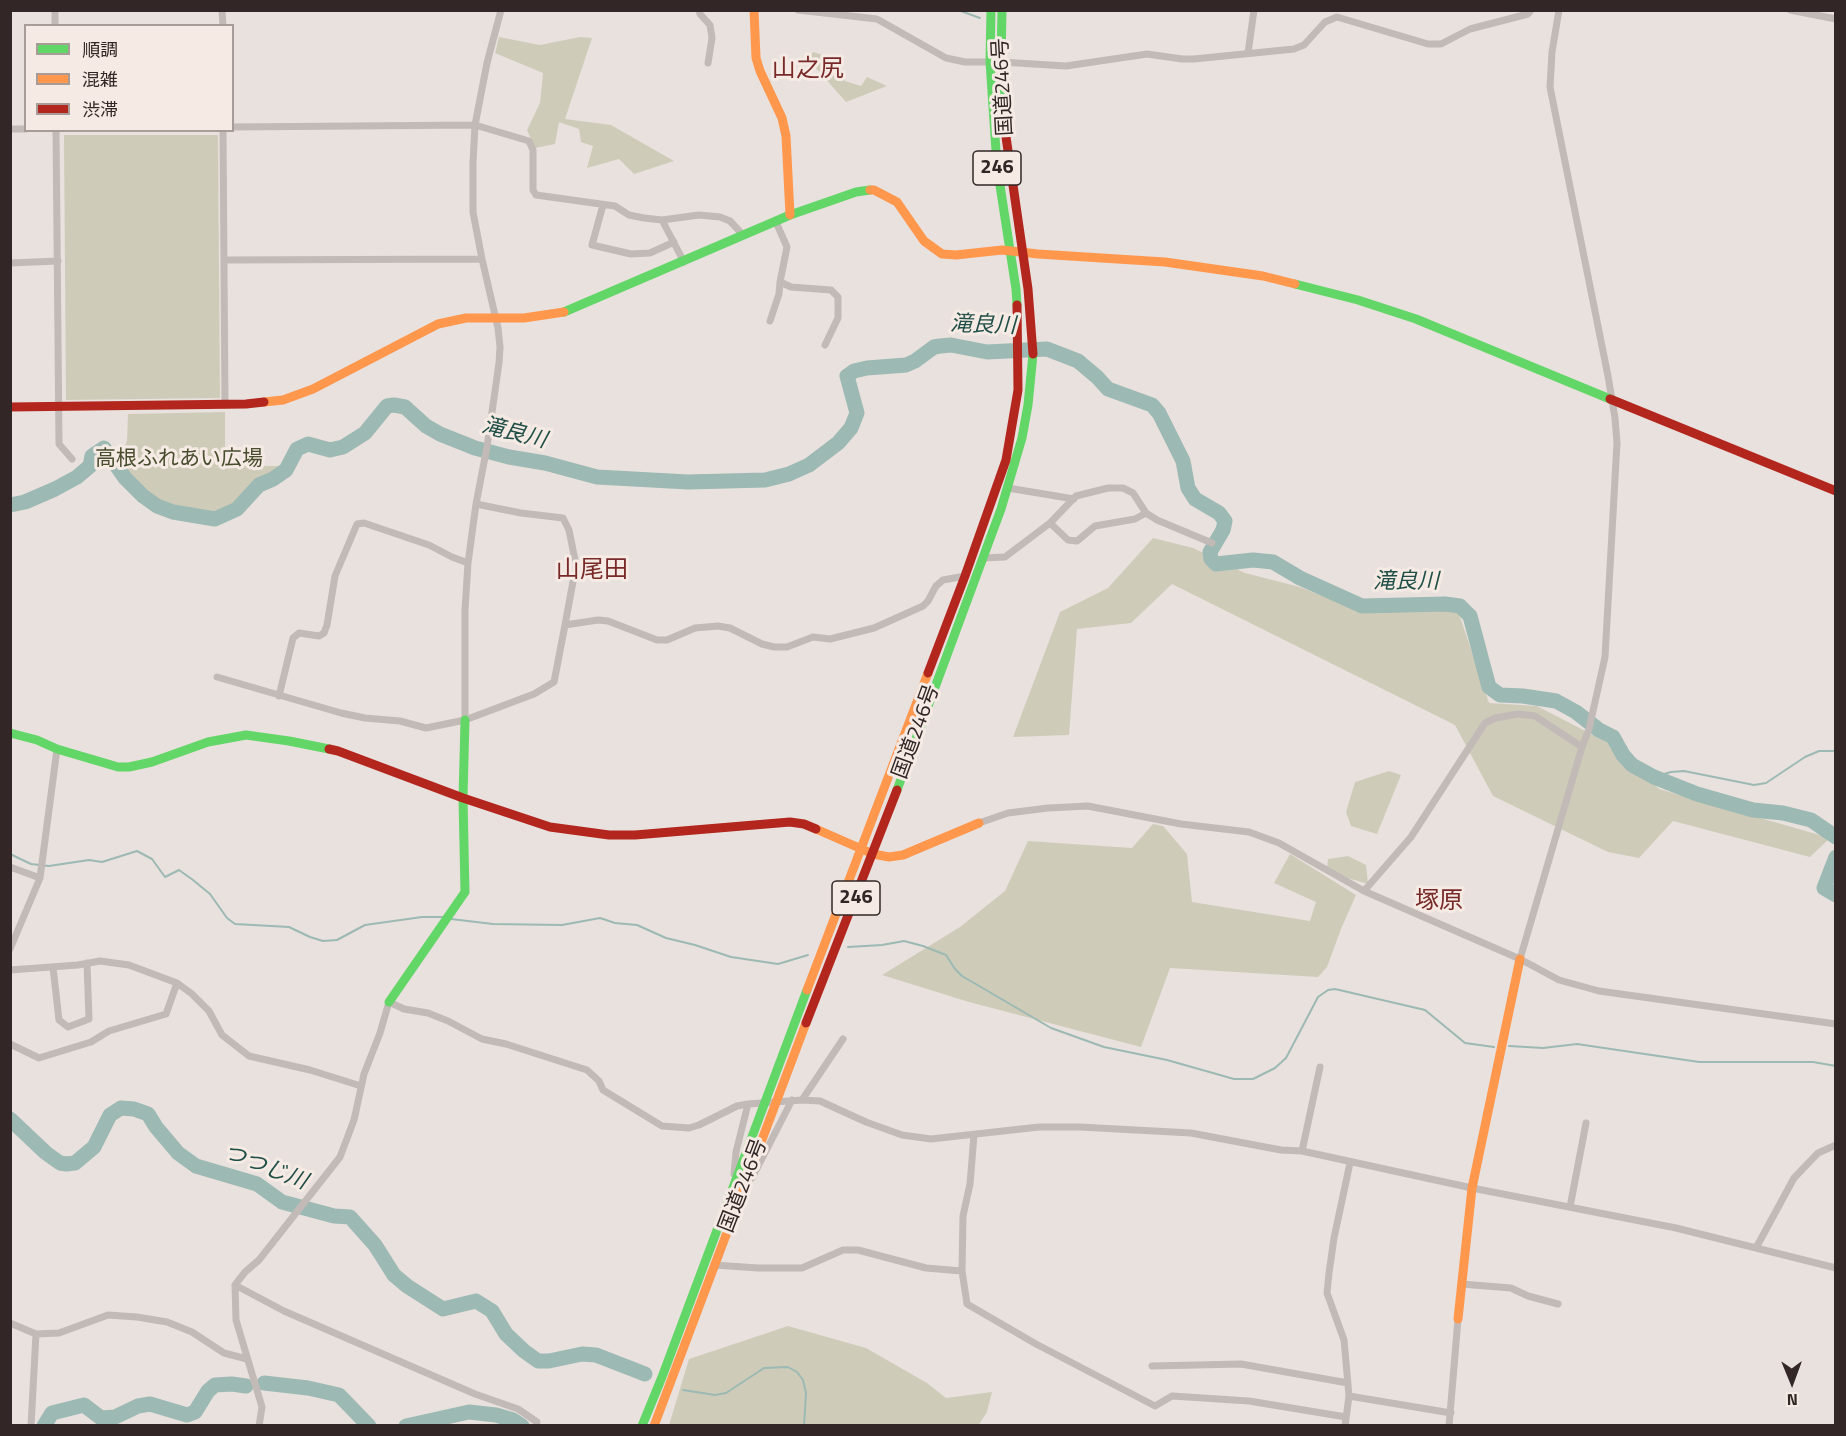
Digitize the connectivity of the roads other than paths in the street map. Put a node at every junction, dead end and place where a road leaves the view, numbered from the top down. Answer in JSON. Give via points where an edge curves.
{"nodes":[{"id":1,"x":501,"y":10,"type":"edge"},
{"id":2,"x":699,"y":10,"type":"edge"},
{"id":3,"x":754,"y":10,"type":"edge"},
{"id":4,"x":798,"y":10,"type":"edge"},
{"id":5,"x":991,"y":10,"type":"edge"},
{"id":6,"x":1002,"y":10,"type":"edge"},
{"id":7,"x":1254,"y":10,"type":"edge"},
{"id":8,"x":1531,"y":10,"type":"edge"},
{"id":9,"x":1559,"y":10,"type":"edge"},
{"id":10,"x":1790,"y":10,"type":"edge"},
{"id":11,"x":1836,"y":20,"type":"edge"},
{"id":12,"x":1248,"y":53,"type":"junction"},
{"id":13,"x":990,"y":62,"type":"junction"},
{"id":14,"x":1001,"y":62,"type":"junction"},
{"id":15,"x":708,"y":63,"type":"dead end"},
{"id":16,"x":475,"y":125,"type":"junction"},
{"id":17,"x":234,"y":127,"type":"edge"},
{"id":18,"x":56,"y":132,"type":"edge"},
{"id":19,"x":223,"y":132,"type":"edge"},
{"id":20,"x":603,"y":205,"type":"junction"},
{"id":21,"x":790,"y":215,"type":"junction"},
{"id":22,"x":662,"y":220,"type":"junction"},
{"id":23,"x":776,"y":222,"type":"junction"},
{"id":24,"x":743,"y":235,"type":"junction"},
{"id":25,"x":674,"y":242,"type":"junction"},
{"id":26,"x":1010,"y":251,"type":"junction"},
{"id":27,"x":1023,"y":252,"type":"junction"},
{"id":28,"x":482,"y":259,"type":"junction"},
{"id":29,"x":225,"y":260,"type":"junction"},
{"id":30,"x":58,"y":261,"type":"junction"},
{"id":31,"x":684,"y":262,"type":"junction"},
{"id":32,"x":10,"y":263,"type":"edge"},
{"id":33,"x":780,"y":282,"type":"junction"},
{"id":34,"x":494,"y":317,"type":"junction"},
{"id":35,"x":770,"y":321,"type":"dead end"},
{"id":36,"x":825,"y":345,"type":"dead end"},
{"id":37,"x":1612,"y":399,"type":"junction"},
{"id":38,"x":225,"y":405,"type":"junction"},
{"id":39,"x":10,"y":407,"type":"edge"},
{"id":40,"x":58,"y":407,"type":"junction"},
{"id":41,"x":72,"y":459,"type":"dead end"},
{"id":42,"x":1008,"y":488,"type":"junction"},
{"id":43,"x":1836,"y":491,"type":"edge"},
{"id":44,"x":1074,"y":499,"type":"junction"},
{"id":45,"x":476,"y":504,"type":"junction"},
{"id":46,"x":1146,"y":513,"type":"junction"},
{"id":47,"x":1050,"y":524,"type":"junction"},
{"id":48,"x":1212,"y":543,"type":"dead end"},
{"id":49,"x":983,"y":558,"type":"junction"},
{"id":50,"x":468,"y":563,"type":"junction"},
{"id":51,"x":965,"y":576,"type":"junction"},
{"id":52,"x":565,"y":625,"type":"junction"},
{"id":53,"x":217,"y":677,"type":"dead end"},
{"id":54,"x":279,"y":696,"type":"junction"},
{"id":55,"x":465,"y":720,"type":"junction"},
{"id":56,"x":10,"y":733,"type":"edge"},
{"id":57,"x":1582,"y":747,"type":"junction"},
{"id":58,"x":57,"y":749,"type":"junction"},
{"id":59,"x":463,"y":798,"type":"junction"},
{"id":60,"x":979,"y":824,"type":"joint"},
{"id":61,"x":861,"y":849,"type":"junction"},
{"id":62,"x":873,"y":854,"type":"junction"},
{"id":63,"x":10,"y":867,"type":"edge"},
{"id":64,"x":41,"y":875,"type":"junction"},
{"id":65,"x":1364,"y":891,"type":"junction"},
{"id":66,"x":10,"y":949,"type":"edge"},
{"id":67,"x":1520,"y":959,"type":"junction"},
{"id":68,"x":87,"y":963,"type":"junction"},
{"id":69,"x":53,"y":967,"type":"junction"},
{"id":70,"x":10,"y":970,"type":"edge"},
{"id":71,"x":177,"y":983,"type":"junction"},
{"id":72,"x":389,"y":1002,"type":"junction"},
{"id":73,"x":1836,"y":1024,"type":"edge"},
{"id":74,"x":843,"y":1039,"type":"dead end"},
{"id":75,"x":10,"y":1044,"type":"edge"},
{"id":76,"x":1320,"y":1067,"type":"dead end"},
{"id":77,"x":361,"y":1086,"type":"junction"},
{"id":78,"x":802,"y":1100,"type":"junction"},
{"id":79,"x":790,"y":1101,"type":"junction"},
{"id":80,"x":748,"y":1104,"type":"junction"},
{"id":81,"x":1586,"y":1123,"type":"dead end"},
{"id":82,"x":974,"y":1135,"type":"junction"},
{"id":83,"x":1836,"y":1145,"type":"edge"},
{"id":84,"x":1302,"y":1151,"type":"junction"},
{"id":85,"x":1350,"y":1163,"type":"junction"},
{"id":86,"x":736,"y":1183,"type":"junction"},
{"id":87,"x":1472,"y":1188,"type":"junction"},
{"id":88,"x":741,"y":1195,"type":"junction"},
{"id":89,"x":1570,"y":1207,"type":"junction"},
{"id":90,"x":1756,"y":1248,"type":"junction"},
{"id":91,"x":714,"y":1265,"type":"junction"},
{"id":92,"x":1836,"y":1268,"type":"edge"},
{"id":93,"x":962,"y":1271,"type":"junction"},
{"id":94,"x":1461,"y":1284,"type":"junction"},
{"id":95,"x":235,"y":1285,"type":"junction"},
{"id":96,"x":1558,"y":1304,"type":"dead end"},
{"id":97,"x":1458,"y":1319,"type":"joint"},
{"id":98,"x":10,"y":1323,"type":"edge"},
{"id":99,"x":36,"y":1334,"type":"junction"},
{"id":100,"x":247,"y":1359,"type":"junction"},
{"id":101,"x":1152,"y":1366,"type":"dead end"},
{"id":102,"x":1348,"y":1383,"type":"junction"},
{"id":103,"x":1349,"y":1396,"type":"junction"},
{"id":104,"x":1450,"y":1413,"type":"junction"},
{"id":105,"x":1345,"y":1421,"type":"edge"},
{"id":106,"x":31,"y":1425,"type":"edge"},
{"id":107,"x":259,"y":1425,"type":"edge"},
{"id":108,"x":536,"y":1425,"type":"edge"},
{"id":109,"x":642,"y":1425,"type":"edge"},
{"id":110,"x":654,"y":1425,"type":"edge"},
{"id":111,"x":1449,"y":1425,"type":"edge"}],
"edges":[{"from":1,"to":16,"type":"street"},
{"from":2,"to":15,"type":"street","via":[[710,25]]},
{"from":3,"to":21,"type":"main road","via":[[756,58],[786,136]]},
{"from":4,"to":13,"type":"street","via":[[877,19],[946,58],[965,63]]},
{"from":5,"to":13,"type":"main road","name":"国道246号","number":"246"},
{"from":6,"to":14,"type":"main road","name":"国道246号","number":"246"},
{"from":7,"to":12,"type":"street"},
{"from":8,"to":12,"type":"street","via":[[1470,29],[1441,44],[1428,44],[1337,17],[1325,22],[1304,45]]},
{"from":9,"to":37,"type":"street","via":[[1550,87]]},
{"from":10,"to":11,"type":"street"},
{"from":12,"to":14,"type":"street","via":[[1182,59],[1147,54],[1066,66]]},
{"from":13,"to":14,"type":"street"},
{"from":13,"to":26,"type":"main road","name":"国道246号","number":"246","via":[[997,166]]},
{"from":14,"to":27,"type":"main road","name":"国道246号","number":"246","via":[[1005,128]]},
{"from":16,"to":17,"type":"street"},
{"from":16,"to":20,"type":"street","via":[[529,141],[536,195]]},
{"from":16,"to":28,"type":"street","via":[[474,212]]},
{"from":18,"to":30,"type":"street"},
{"from":19,"to":29,"type":"street"},
{"from":20,"to":22,"type":"street","via":[[615,206],[629,215]]},
{"from":20,"to":25,"type":"street","via":[[592,245],[631,254],[650,253]]},
{"from":21,"to":23,"type":"main road"},
{"from":21,"to":26,"type":"main road","via":[[855,192],[874,190],[897,202],[924,241],[942,254]]},
{"from":22,"to":24,"type":"street","via":[[699,215],[720,217],[730,221]]},
{"from":22,"to":25,"type":"street"},
{"from":23,"to":24,"type":"main road"},
{"from":23,"to":33,"type":"street","via":[[787,247]]},
{"from":24,"to":31,"type":"main road"},
{"from":25,"to":31,"type":"street"},
{"from":26,"to":27,"type":"main road"},
{"from":26,"to":51,"type":"main road","name":"国道246号","number":"246","via":[[1016,290],[1018,390],[1006,460]]},
{"from":27,"to":37,"type":"main road","via":[[1194,265],[1310,287],[1416,319]]},
{"from":27,"to":42,"type":"main road","name":"国道246号","number":"246","via":[[1033,363],[1029,405]]},
{"from":28,"to":29,"type":"street"},
{"from":28,"to":34,"type":"street"},
{"from":29,"to":38,"type":"street"},
{"from":30,"to":32,"type":"street"},
{"from":30,"to":40,"type":"street"},
{"from":31,"to":34,"type":"main road","via":[[564,312],[524,318]]},
{"from":33,"to":35,"type":"street"},
{"from":33,"to":36,"type":"street","via":[[791,287],[831,290],[837,297],[838,318]]},
{"from":34,"to":38,"type":"main road","via":[[438,324],[313,389],[283,400]]},
{"from":34,"to":45,"type":"street","via":[[499,363]]},
{"from":37,"to":43,"type":"main road"},
{"from":37,"to":57,"type":"street","via":[[1617,443],[1605,657]]},
{"from":38,"to":40,"type":"main road"},
{"from":39,"to":40,"type":"main road"},
{"from":40,"to":41,"type":"street","via":[[60,444]]},
{"from":42,"to":44,"type":"street"},
{"from":42,"to":49,"type":"main road","name":"国道246号","number":"246"},
{"from":44,"to":46,"type":"street","via":[[1094,491],[1123,488],[1133,493]]},
{"from":44,"to":47,"type":"street"},
{"from":45,"to":50,"type":"street"},
{"from":45,"to":52,"type":"street","via":[[563,518],[576,565]]},
{"from":46,"to":47,"type":"street","via":[[1135,519],[1095,526],[1077,541],[1068,540]]},
{"from":46,"to":48,"type":"street"},
{"from":47,"to":49,"type":"street","via":[[1005,557]]},
{"from":49,"to":62,"type":"main road","name":"国道246号","number":"246"},
{"from":50,"to":54,"type":"street","via":[[429,545],[357,524],[335,576],[324,633],[299,633],[293,638]]},
{"from":50,"to":55,"type":"street"},
{"from":51,"to":52,"type":"street","via":[[943,580],[923,606],[874,628],[830,639],[813,637],[787,647],[762,644],[718,626],[694,628],[667,640],[657,640],[608,621]]},
{"from":51,"to":61,"type":"main road","name":"国道246号","number":"246"},
{"from":52,"to":55,"type":"street","via":[[554,682],[534,694]]},
{"from":53,"to":54,"type":"street"},
{"from":54,"to":55,"type":"street","via":[[340,713],[426,728]]},
{"from":55,"to":59,"type":"main road"},
{"from":56,"to":58,"type":"main road"},
{"from":57,"to":65,"type":"street","via":[[1535,716],[1518,714],[1485,723],[1411,837]]},
{"from":57,"to":67,"type":"street"},
{"from":58,"to":59,"type":"main road","via":[[129,767],[208,742],[246,735],[338,751]]},
{"from":58,"to":64,"type":"street"},
{"from":59,"to":61,"type":"main road","via":[[563,830],[635,835],[777,821],[804,824]]},
{"from":59,"to":72,"type":"main road","via":[[465,892]]},
{"from":60,"to":62,"type":"main road","via":[[903,855]]},
{"from":60,"to":65,"type":"street","via":[[1008,813],[1088,807],[1249,832],[1279,843]]},
{"from":61,"to":62,"type":"main road"},
{"from":61,"to":86,"type":"main road","name":"国道246号","number":"246"},
{"from":62,"to":88,"type":"main road","name":"国道246号","number":"246"},
{"from":63,"to":64,"type":"street"},
{"from":64,"to":66,"type":"street"},
{"from":65,"to":67,"type":"street"},
{"from":67,"to":73,"type":"street","via":[[1559,980],[1599,991]]},
{"from":67,"to":87,"type":"main road"},
{"from":68,"to":69,"type":"street"},
{"from":68,"to":69,"type":"street","via":[[89,1019],[68,1028],[59,1020]]},
{"from":68,"to":71,"type":"street","via":[[129,965]]},
{"from":69,"to":70,"type":"street"},
{"from":71,"to":75,"type":"street","via":[[166,1014],[109,1031],[92,1042],[39,1058]]},
{"from":71,"to":77,"type":"street","via":[[209,1011],[222,1035],[249,1056]]},
{"from":72,"to":77,"type":"street"},
{"from":72,"to":80,"type":"street","via":[[428,1013],[482,1039],[586,1070],[603,1090],[662,1126],[689,1128]]},
{"from":74,"to":78,"type":"street"},
{"from":76,"to":84,"type":"street"},
{"from":77,"to":95,"type":"street","via":[[340,1157]]},
{"from":78,"to":79,"type":"street"},
{"from":78,"to":82,"type":"street","via":[[820,1101],[902,1135],[931,1139]]},
{"from":79,"to":80,"type":"street"},
{"from":79,"to":88,"type":"street","via":[[759,1167]]},
{"from":80,"to":86,"type":"street","via":[[733,1171]]},
{"from":81,"to":89,"type":"street"},
{"from":82,"to":84,"type":"street","via":[[1039,1127],[1080,1127],[1191,1133]]},
{"from":82,"to":93,"type":"street","via":[[963,1216]]},
{"from":83,"to":90,"type":"street","via":[[1818,1153],[1794,1178]]},
{"from":84,"to":85,"type":"street"},
{"from":85,"to":87,"type":"street"},
{"from":85,"to":102,"type":"street","via":[[1327,1293],[1344,1340]]},
{"from":86,"to":109,"type":"main road","name":"国道246号","number":"246"},
{"from":87,"to":89,"type":"street"},
{"from":87,"to":94,"type":"main road"},
{"from":88,"to":91,"type":"main road","name":"国道246号","number":"246"},
{"from":89,"to":90,"type":"street"},
{"from":90,"to":92,"type":"street"},
{"from":91,"to":93,"type":"street","via":[[802,1268],[843,1250],[858,1250],[926,1268]]},
{"from":91,"to":110,"type":"main road","name":"国道246号","number":"246"},
{"from":93,"to":105,"type":"street","via":[[967,1304],[1155,1407],[1172,1396],[1183,1396],[1249,1401]]},
{"from":94,"to":96,"type":"street","via":[[1511,1288]]},
{"from":94,"to":97,"type":"main road"},
{"from":95,"to":100,"type":"street","via":[[236,1320]]},
{"from":95,"to":108,"type":"street","via":[[284,1311],[518,1409]]},
{"from":97,"to":104,"type":"street"},
{"from":98,"to":99,"type":"street"},
{"from":99,"to":100,"type":"street","via":[[59,1333],[108,1315],[137,1317],[167,1322],[192,1332],[224,1353]]},
{"from":99,"to":106,"type":"street"},
{"from":100,"to":107,"type":"street","via":[[262,1407]]},
{"from":101,"to":102,"type":"street","via":[[1241,1364]]},
{"from":102,"to":103,"type":"street"},
{"from":103,"to":104,"type":"street"},
{"from":103,"to":105,"type":"street"},
{"from":104,"to":111,"type":"street"}]}
